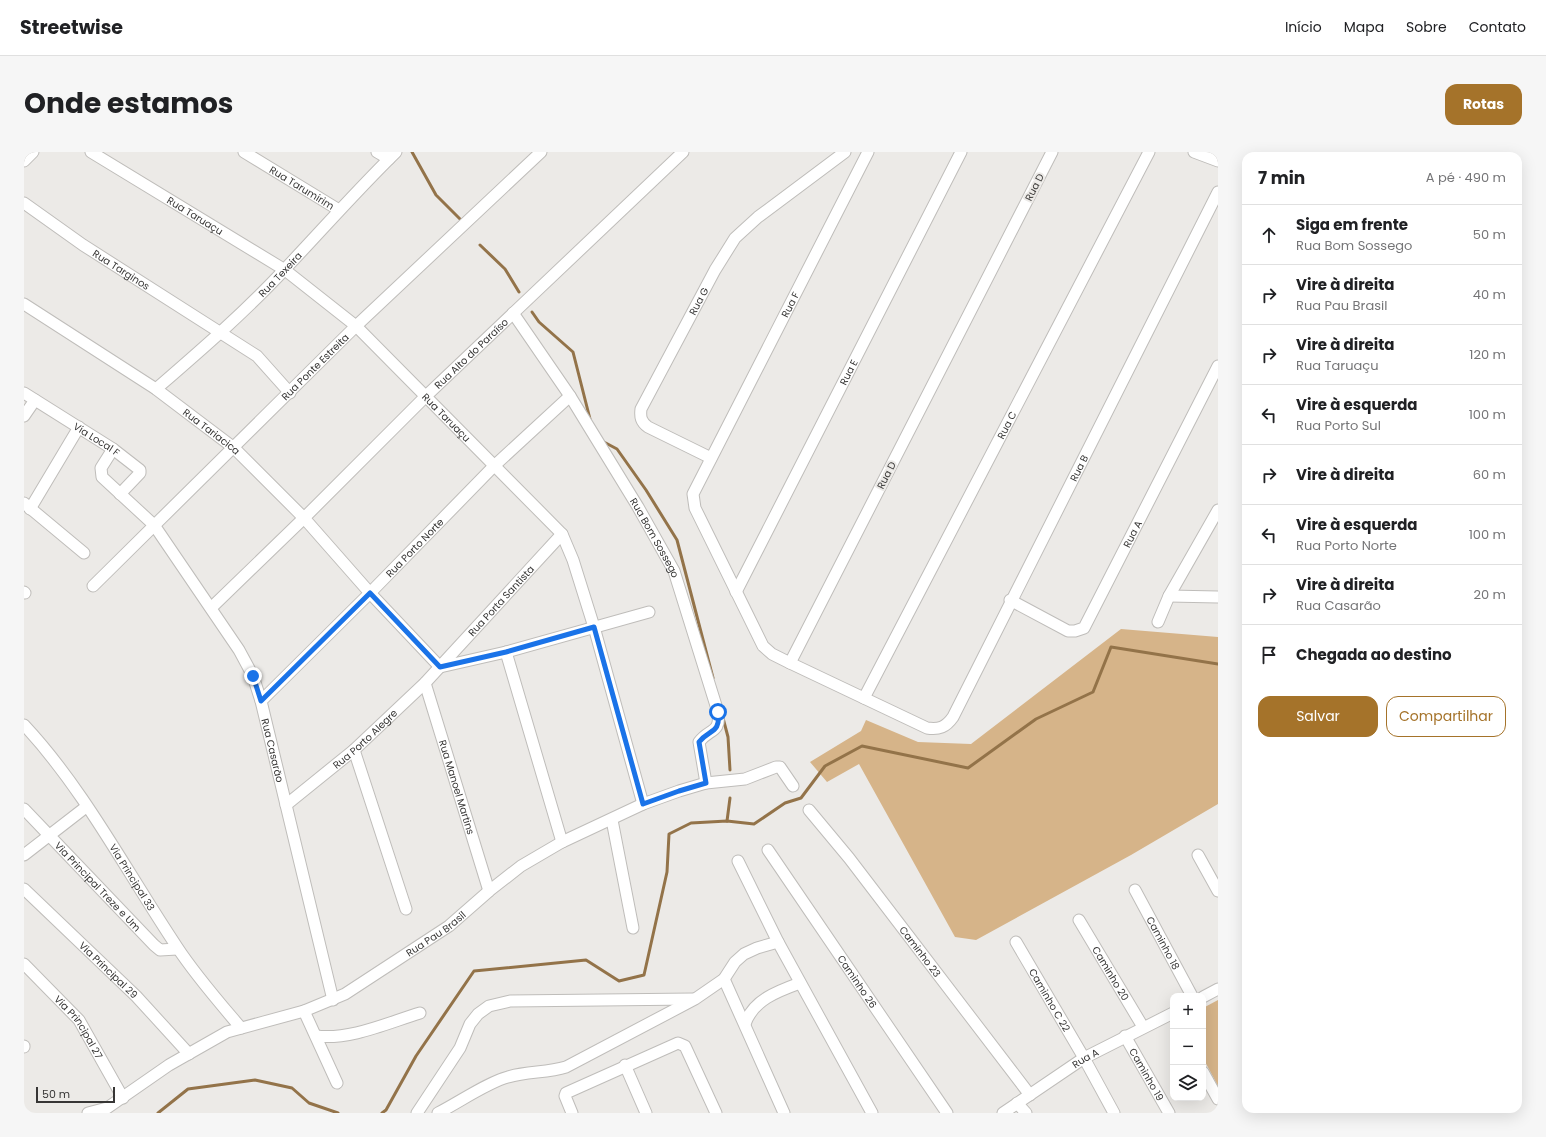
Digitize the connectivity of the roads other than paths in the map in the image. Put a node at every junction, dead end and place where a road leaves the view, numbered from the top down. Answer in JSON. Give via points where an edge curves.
{"nodes":[{"id":1,"x":33,"y":152,"type":"edge"},
{"id":2,"x":91,"y":152,"type":"edge"},
{"id":3,"x":244,"y":152,"type":"edge"},
{"id":4,"x":377,"y":152,"type":"edge"},
{"id":5,"x":683,"y":152,"type":"edge"},
{"id":6,"x":845,"y":152,"type":"edge"},
{"id":7,"x":868,"y":152,"type":"edge"},
{"id":8,"x":961,"y":152,"type":"edge"},
{"id":9,"x":1052,"y":152,"type":"edge"},
{"id":10,"x":1149,"y":152,"type":"edge"},
{"id":11,"x":1194,"y":152,"type":"edge"},
{"id":12,"x":536,"y":153,"type":"edge"},
{"id":13,"x":392,"y":155,"type":"edge"},
{"id":14,"x":24,"y":161,"type":"edge"},
{"id":15,"x":1218,"y":161,"type":"edge"},
{"id":16,"x":1218,"y":192,"type":"edge"},
{"id":17,"x":24,"y":203,"type":"edge"},
{"id":18,"x":339,"y":210,"type":"junction"},
{"id":19,"x":285,"y":270,"type":"junction"},
{"id":20,"x":24,"y":304,"type":"edge"},
{"id":21,"x":512,"y":313,"type":"junction"},
{"id":22,"x":356,"y":326,"type":"junction"},
{"id":23,"x":221,"y":332,"type":"junction"},
{"id":24,"x":1218,"y":366,"type":"edge"},
{"id":25,"x":156,"y":389,"type":"junction"},
{"id":26,"x":24,"y":393,"type":"edge"},
{"id":27,"x":290,"y":393,"type":"junction"},
{"id":28,"x":426,"y":396,"type":"junction"},
{"id":29,"x":570,"y":396,"type":"junction"},
{"id":30,"x":35,"y":400,"type":"junction"},
{"id":31,"x":24,"y":416,"type":"edge"},
{"id":32,"x":78,"y":427,"type":"junction"},
{"id":33,"x":234,"y":448,"type":"junction"},
{"id":34,"x":113,"y":449,"type":"junction"},
{"id":35,"x":711,"y":458,"type":"junction"},
{"id":36,"x":494,"y":466,"type":"junction"},
{"id":37,"x":120,"y":494,"type":"junction"},
{"id":38,"x":27,"y":506,"type":"edge"},
{"id":39,"x":1218,"y":510,"type":"edge"},
{"id":40,"x":304,"y":518,"type":"junction"},
{"id":41,"x":154,"y":526,"type":"junction"},
{"id":42,"x":562,"y":534,"type":"junction"},
{"id":43,"x":84,"y":553,"type":"dead end"},
{"id":44,"x":93,"y":586,"type":"dead end"},
{"id":45,"x":736,"y":592,"type":"junction"},
{"id":46,"x":370,"y":593,"type":"junction"},
{"id":47,"x":1170,"y":596,"type":"junction"},
{"id":48,"x":1218,"y":598,"type":"edge"},
{"id":49,"x":1010,"y":600,"type":"junction"},
{"id":50,"x":211,"y":608,"type":"junction"},
{"id":51,"x":648,"y":612,"type":"dead end"},
{"id":52,"x":1158,"y":622,"type":"dead end"},
{"id":53,"x":594,"y":627,"type":"junction"},
{"id":54,"x":506,"y":652,"type":"junction"},
{"id":55,"x":790,"y":663,"type":"junction"},
{"id":56,"x":440,"y":667,"type":"junction"},
{"id":57,"x":425,"y":683,"type":"junction"},
{"id":58,"x":864,"y":698,"type":"junction"},
{"id":59,"x":261,"y":701,"type":"junction"},
{"id":60,"x":24,"y":725,"type":"edge"},
{"id":61,"x":354,"y":750,"type":"junction"},
{"id":62,"x":706,"y":783,"type":"junction"},
{"id":63,"x":793,"y":786,"type":"dead end"},
{"id":64,"x":643,"y":804,"type":"junction"},
{"id":65,"x":286,"y":805,"type":"junction"},
{"id":66,"x":86,"y":807,"type":"junction"},
{"id":67,"x":24,"y":809,"type":"edge"},
{"id":68,"x":810,"y":810,"type":"dead end"},
{"id":69,"x":612,"y":820,"type":"junction"},
{"id":70,"x":49,"y":834,"type":"junction"},
{"id":71,"x":562,"y":842,"type":"junction"},
{"id":72,"x":768,"y":850,"type":"dead end"},
{"id":73,"x":24,"y":855,"type":"edge"},
{"id":74,"x":1198,"y":855,"type":"dead end"},
{"id":75,"x":738,"y":861,"type":"dead end"},
{"id":76,"x":24,"y":889,"type":"edge"},
{"id":77,"x":1135,"y":890,"type":"dead end"},
{"id":78,"x":489,"y":891,"type":"junction"},
{"id":79,"x":1218,"y":891,"type":"edge"},
{"id":80,"x":406,"y":910,"type":"dead end"},
{"id":81,"x":1079,"y":920,"type":"dead end"},
{"id":82,"x":633,"y":928,"type":"dead end"},
{"id":83,"x":778,"y":942,"type":"junction"},
{"id":84,"x":1016,"y":942,"type":"dead end"},
{"id":85,"x":177,"y":949,"type":"junction"},
{"id":86,"x":24,"y":964,"type":"edge"},
{"id":87,"x":724,"y":979,"type":"junction"},
{"id":88,"x":800,"y":983,"type":"junction"},
{"id":89,"x":1218,"y":989,"type":"edge"},
{"id":90,"x":1190,"y":993,"type":"edge"},
{"id":91,"x":1206,"y":995,"type":"edge"},
{"id":92,"x":695,"y":999,"type":"junction"},
{"id":93,"x":333,"y":1000,"type":"junction"},
{"id":94,"x":304,"y":1012,"type":"junction"},
{"id":95,"x":420,"y":1013,"type":"dead end"},
{"id":96,"x":1170,"y":1016,"type":"edge"},
{"id":97,"x":745,"y":1024,"type":"junction"},
{"id":98,"x":1143,"y":1027,"type":"junction"},
{"id":99,"x":241,"y":1028,"type":"junction"},
{"id":100,"x":316,"y":1036,"type":"junction"},
{"id":101,"x":1125,"y":1036,"type":"junction"},
{"id":102,"x":190,"y":1054,"type":"junction"},
{"id":103,"x":1084,"y":1058,"type":"junction"},
{"id":104,"x":625,"y":1065,"type":"junction"},
{"id":105,"x":1206,"y":1077,"type":"edge"},
{"id":106,"x":337,"y":1083,"type":"dead end"},
{"id":107,"x":1030,"y":1095,"type":"junction"},
{"id":108,"x":123,"y":1098,"type":"junction"},
{"id":109,"x":1218,"y":1099,"type":"edge"},
{"id":110,"x":1017,"y":1103,"type":"junction"},
{"id":111,"x":88,"y":1113,"type":"edge"},
{"id":112,"x":417,"y":1113,"type":"edge"},
{"id":113,"x":438,"y":1113,"type":"edge"},
{"id":114,"x":572,"y":1113,"type":"edge"},
{"id":115,"x":646,"y":1113,"type":"edge"},
{"id":116,"x":716,"y":1113,"type":"edge"},
{"id":117,"x":784,"y":1113,"type":"edge"},
{"id":118,"x":872,"y":1113,"type":"edge"},
{"id":119,"x":947,"y":1113,"type":"edge"},
{"id":120,"x":1003,"y":1113,"type":"edge"},
{"id":121,"x":1026,"y":1113,"type":"edge"},
{"id":122,"x":1114,"y":1113,"type":"edge"},
{"id":123,"x":1169,"y":1113,"type":"edge"}],
"edges":[{"from":1,"to":14,"type":"street"},
{"from":2,"to":19,"type":"street","name":"Rua Taruaçu"},
{"from":3,"to":18,"type":"street","name":"Rua Tarumirim"},
{"from":4,"to":13,"type":"street"},
{"from":5,"to":21,"type":"street","name":"Rua Alto do Paraíso"},
{"from":6,"to":35,"type":"street","name":"Rua G","via":[[758,217],[731,242],[641,409],[642,422],[648,427]]},
{"from":7,"to":35,"type":"street","name":"Rua F"},
{"from":8,"to":45,"type":"street","name":"Rua E"},
{"from":9,"to":55,"type":"street","name":"Rua D"},
{"from":10,"to":58,"type":"street","name":"Rua C"},
{"from":11,"to":15,"type":"street"},
{"from":12,"to":22,"type":"street","name":"Rua Ponte Estreita"},
{"from":13,"to":18,"type":"street","name":"Rua Texeira"},
{"from":16,"to":49,"type":"street","name":"Rua B"},
{"from":17,"to":23,"type":"street","name":"Rua Targinos","via":[[143,284]]},
{"from":18,"to":19,"type":"street","name":"Rua Texeira"},
{"from":19,"to":22,"type":"street","name":"Rua Taruaçu"},
{"from":19,"to":23,"type":"street","name":"Rua Texeira"},
{"from":20,"to":25,"type":"street","name":"Rua Tariacica"},
{"from":21,"to":28,"type":"street","name":"Rua Alto do Paraíso"},
{"from":21,"to":29,"type":"street","name":"Rua Bom Sossego"},
{"from":22,"to":27,"type":"street","name":"Rua Ponte Estreita"},
{"from":22,"to":28,"type":"street","name":"Rua Taruaçu"},
{"from":23,"to":25,"type":"street","name":"Rua Texeira"},
{"from":23,"to":27,"type":"street","name":"Rua Targinos","via":[[263,361]]},
{"from":24,"to":49,"type":"street","name":"Rua A","via":[[1084,628],[1075,632],[1068,631]]},
{"from":25,"to":33,"type":"street","name":"Rua Tariacica"},
{"from":26,"to":30,"type":"street","name":"Via Local F"},
{"from":27,"to":33,"type":"street","name":"Rua Ponte Estreita"},
{"from":28,"to":36,"type":"street","name":"Rua Taruaçu"},
{"from":28,"to":40,"type":"street","name":"Rua Alto do Paraíso"},
{"from":29,"to":36,"type":"street","name":"Rua Porto Norte"},
{"from":29,"to":62,"type":"street","name":"Rua Bom Sossego","via":[[638,507],[679,585],[718,712],[717,728],[699,742]]},
{"from":30,"to":31,"type":"street"},
{"from":30,"to":32,"type":"street","name":"Via Local F"},
{"from":32,"to":34,"type":"street","name":"Via Local F"},
{"from":32,"to":38,"type":"street"},
{"from":33,"to":40,"type":"street","name":"Rua Tariacica"},
{"from":33,"to":41,"type":"street","name":"Rua Ponte Estreita"},
{"from":34,"to":37,"type":"street","name":"Rua Casarão","via":[[101,466],[101,473]]},
{"from":34,"to":37,"type":"street","name":"Via Local F","via":[[140,472]]},
{"from":35,"to":45,"type":"street","via":[[695,487],[693,501]]},
{"from":36,"to":42,"type":"street","name":"Rua Taruaçu"},
{"from":36,"to":46,"type":"street","name":"Rua Porto Norte"},
{"from":37,"to":41,"type":"street","name":"Rua Casarão"},
{"from":38,"to":43,"type":"street"},
{"from":39,"to":47,"type":"street"},
{"from":40,"to":46,"type":"street","name":"Rua Tariacica"},
{"from":40,"to":50,"type":"street","name":"Rua Alto do Paraíso"},
{"from":41,"to":44,"type":"street","name":"Rua Ponte Estreita"},
{"from":41,"to":50,"type":"street","name":"Rua Casarão"},
{"from":42,"to":53,"type":"street","name":"Rua Taruaçu"},
{"from":42,"to":56,"type":"street","name":"Rua Porta Santista"},
{"from":45,"to":55,"type":"street","via":[[763,646]]},
{"from":46,"to":56,"type":"street","name":"Rua Tariacica"},
{"from":46,"to":59,"type":"street","name":"Rua Porto Norte"},
{"from":47,"to":48,"type":"street"},
{"from":47,"to":52,"type":"street"},
{"from":49,"to":58,"type":"street","name":"Rua B","via":[[953,717],[944,727],[927,728]]},
{"from":50,"to":59,"type":"street","name":"Rua Casarão","via":[[247,663]]},
{"from":51,"to":53,"type":"street"},
{"from":53,"to":54,"type":"street"},
{"from":53,"to":64,"type":"street","name":"Rua Taruaçu"},
{"from":54,"to":56,"type":"street"},
{"from":54,"to":71,"type":"street"},
{"from":55,"to":58,"type":"street"},
{"from":56,"to":57,"type":"street","name":"Rua Porto Alegre"},
{"from":57,"to":61,"type":"street","name":"Rua Porto Alegre"},
{"from":57,"to":78,"type":"street","name":"Rua Manoel Martins"},
{"from":59,"to":65,"type":"street","name":"Rua Casarão"},
{"from":60,"to":66,"type":"street","name":"Via Principal 33","via":[[58,766]]},
{"from":61,"to":65,"type":"street","name":"Rua Porto Alegre"},
{"from":61,"to":80,"type":"street"},
{"from":62,"to":63,"type":"street","name":"Rua Pau Brasil","via":[[745,779],[780,767]]},
{"from":62,"to":64,"type":"street","name":"Rua Pau Brasil"},
{"from":64,"to":69,"type":"street","name":"Rua Pau Brasil"},
{"from":65,"to":93,"type":"street","name":"Rua Casarão"},
{"from":66,"to":70,"type":"street"},
{"from":66,"to":85,"type":"street","name":"Via Principal 33"},
{"from":67,"to":70,"type":"street","name":"Via Principal Treze e Um"},
{"from":68,"to":107,"type":"street","name":"Caminho 23"},
{"from":69,"to":71,"type":"street","name":"Rua Pau Brasil"},
{"from":69,"to":82,"type":"street"},
{"from":70,"to":73,"type":"street"},
{"from":70,"to":85,"type":"street","name":"Via Principal Treze e Um","via":[[154,945],[160,950]]},
{"from":71,"to":78,"type":"street","name":"Rua Pau Brasil","via":[[521,866]]},
{"from":72,"to":119,"type":"street","name":"Caminho 26"},
{"from":74,"to":79,"type":"street"},
{"from":75,"to":83,"type":"street"},
{"from":76,"to":102,"type":"street","name":"Via Principal 29","via":[[136,996]]},
{"from":77,"to":90,"type":"street","name":"Caminho 18"},
{"from":78,"to":93,"type":"street","name":"Rua Pau Brasil","via":[[449,926]]},
{"from":81,"to":98,"type":"street","name":"Caminho 20"},
{"from":83,"to":87,"type":"street","via":[[744,954],[735,962]]},
{"from":83,"to":88,"type":"street"},
{"from":84,"to":103,"type":"street","name":"Caminho C 22"},
{"from":85,"to":99,"type":"street","name":"Via Principal 33"},
{"from":86,"to":108,"type":"street","name":"Via Principal 27","via":[[79,1020]]},
{"from":87,"to":92,"type":"street"},
{"from":87,"to":97,"type":"street"},
{"from":88,"to":97,"type":"street","via":[[758,1003]]},
{"from":88,"to":118,"type":"street"},
{"from":89,"to":91,"type":"street"},
{"from":92,"to":112,"type":"street","via":[[510,1001],[489,1006],[470,1024],[460,1048]]},
{"from":92,"to":113,"type":"street","via":[[566,1067],[506,1077]]},
{"from":93,"to":94,"type":"street","name":"Rua Pau Brasil"},
{"from":94,"to":99,"type":"street","name":"Rua Pau Brasil"},
{"from":94,"to":100,"type":"street"},
{"from":95,"to":100,"type":"street","via":[[357,1032],[329,1037]]},
{"from":96,"to":98,"type":"street","name":"Rua A"},
{"from":97,"to":117,"type":"street"},
{"from":98,"to":101,"type":"street","name":"Rua A"},
{"from":99,"to":102,"type":"street","name":"Rua Pau Brasil","via":[[214,1038]]},
{"from":100,"to":106,"type":"street"},
{"from":101,"to":103,"type":"street","name":"Rua A"},
{"from":101,"to":123,"type":"street","name":"Caminho 19"},
{"from":102,"to":108,"type":"street","name":"Rua Pau Brasil","via":[[169,1065]]},
{"from":103,"to":107,"type":"street","name":"Rua A"},
{"from":103,"to":122,"type":"street","name":"Caminho C 22"},
{"from":104,"to":114,"type":"street","via":[[566,1093]]},
{"from":104,"to":115,"type":"street"},
{"from":104,"to":116,"type":"street","via":[[678,1043],[682,1044]]},
{"from":105,"to":109,"type":"street"},
{"from":107,"to":110,"type":"street","name":"Rua A"},
{"from":108,"to":111,"type":"street","name":"Rua Pau Brasil","via":[[107,1108]]},
{"from":110,"to":120,"type":"street","name":"Rua A"},
{"from":110,"to":121,"type":"street"}]}
